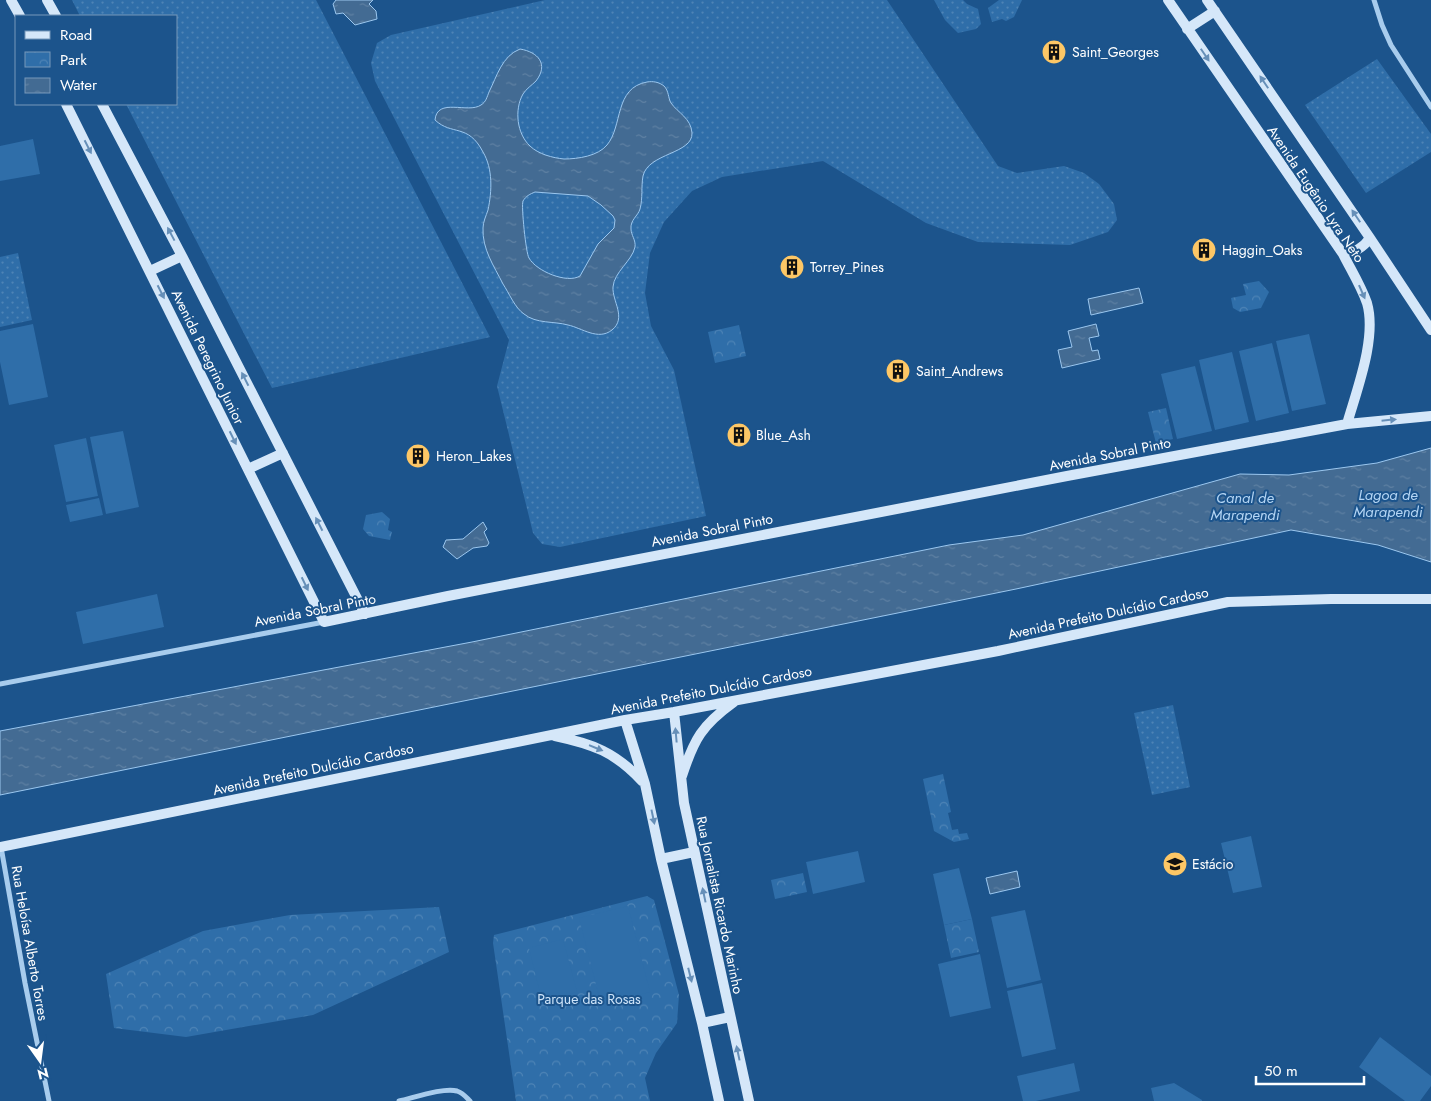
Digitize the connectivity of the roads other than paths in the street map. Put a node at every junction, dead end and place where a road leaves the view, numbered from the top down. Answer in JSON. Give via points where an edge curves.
{"nodes":[{"id":1,"x":11,"y":0,"type":"edge"},
{"id":2,"x":47,"y":0,"type":"edge"},
{"id":3,"x":1168,"y":0,"type":"edge"},
{"id":4,"x":1208,"y":0,"type":"edge"},
{"id":5,"x":1374,"y":0,"type":"edge"},
{"id":6,"x":1215,"y":10,"type":"junction"},
{"id":7,"x":19,"y":15,"type":"edge"},
{"id":8,"x":55,"y":15,"type":"edge"},
{"id":9,"x":1188,"y":29,"type":"junction"},
{"id":10,"x":67,"y":105,"type":"edge"},
{"id":11,"x":103,"y":105,"type":"edge"},
{"id":12,"x":1431,"y":108,"type":"edge"},
{"id":13,"x":1370,"y":238,"type":"junction"},
{"id":14,"x":1343,"y":254,"type":"junction"},
{"id":15,"x":182,"y":256,"type":"junction"},
{"id":16,"x":150,"y":271,"type":"junction"},
{"id":17,"x":1431,"y":330,"type":"edge"},
{"id":18,"x":1431,"y":416,"type":"edge"},
{"id":19,"x":1347,"y":424,"type":"junction"},
{"id":20,"x":283,"y":453,"type":"junction"},
{"id":21,"x":248,"y":469,"type":"junction"},
{"id":22,"x":1431,"y":599,"type":"edge"},
{"id":23,"x":365,"y":614,"type":"junction"},
{"id":24,"x":324,"y":622,"type":"junction"},
{"id":25,"x":0,"y":684,"type":"edge"},
{"id":26,"x":736,"y":700,"type":"junction"},
{"id":27,"x":674,"y":712,"type":"junction"},
{"id":28,"x":625,"y":720,"type":"junction"},
{"id":29,"x":549,"y":735,"type":"junction"},
{"id":30,"x":681,"y":779,"type":"junction"},
{"id":31,"x":645,"y":784,"type":"junction"},
{"id":32,"x":1,"y":847,"type":"edge"},
{"id":33,"x":694,"y":852,"type":"junction"},
{"id":34,"x":661,"y":859,"type":"junction"},
{"id":35,"x":730,"y":1017,"type":"junction"},
{"id":36,"x":702,"y":1023,"type":"junction"},
{"id":37,"x":49,"y":1101,"type":"edge"},
{"id":38,"x":399,"y":1101,"type":"edge"},
{"id":39,"x":470,"y":1101,"type":"edge"},
{"id":40,"x":719,"y":1101,"type":"edge"},
{"id":41,"x":749,"y":1101,"type":"edge"}],
"edges":[{"from":1,"to":7,"type":"street"},
{"from":2,"to":8,"type":"street"},
{"from":3,"to":9,"type":"street","name":"Avenida Eugênio Lyra Neto"},
{"from":4,"to":6,"type":"street","name":"Avenida Eugênio Lyra Neto"},
{"from":5,"to":12,"type":"street","via":[[1391,45]]},
{"from":6,"to":9,"type":"street"},
{"from":13,"to":6,"type":"street","name":"Avenida Eugênio Lyra Neto","one_way":true},
{"from":9,"to":14,"type":"street","name":"Avenida Eugênio Lyra Neto","one_way":true},
{"from":10,"to":16,"type":"street","name":"Avenida Peregrino Junior","one_way":true},
{"from":15,"to":11,"type":"street","name":"Avenida Peregrino Junior","one_way":true},
{"from":13,"to":14,"type":"street","via":[[1359,249]]},
{"from":13,"to":17,"type":"street","name":"Avenida Eugênio Lyra Neto"},
{"from":14,"to":19,"type":"street","name":"Avenida Eugênio Lyra Neto","one_way":true,"via":[[1367,303],[1370,329]]},
{"from":15,"to":16,"type":"street"},
{"from":20,"to":15,"type":"street","name":"Avenida Peregrino Junior","one_way":true},
{"from":16,"to":21,"type":"street","name":"Avenida Peregrino Junior","one_way":true},
{"from":19,"to":18,"type":"street","name":"Avenida Sobral Pinto","one_way":true},
{"from":19,"to":23,"type":"street","name":"Avenida Sobral Pinto","via":[[769,533]]},
{"from":20,"to":21,"type":"street"},
{"from":23,"to":20,"type":"street","name":"Avenida Peregrino Junior","one_way":true},
{"from":21,"to":24,"type":"street","name":"Avenida Peregrino Junior","one_way":true},
{"from":22,"to":26,"type":"street","name":"Avenida Prefeito Dulcídio Cardoso","via":[[1228,602],[998,651]]},
{"from":23,"to":24,"type":"street","name":"Avenida Sobral Pinto"},
{"from":24,"to":25,"type":"street","name":"Avenida Sobral Pinto"},
{"from":26,"to":27,"type":"street","name":"Avenida Prefeito Dulcídio Cardoso"},
{"from":26,"to":30,"type":"street","via":[[707,723],[689,754]]},
{"from":27,"to":28,"type":"street","name":"Avenida Prefeito Dulcídio Cardoso"},
{"from":30,"to":27,"type":"street","name":"Rua Jornalista Ricardo Marinho","one_way":true},
{"from":28,"to":29,"type":"street","name":"Avenida Prefeito Dulcídio Cardoso"},
{"from":28,"to":31,"type":"street"},
{"from":29,"to":31,"type":"street","one_way":true,"via":[[580,742],[616,757]]},
{"from":29,"to":32,"type":"street","name":"Avenida Prefeito Dulcídio Cardoso"},
{"from":30,"to":33,"type":"street","name":"Rua Jornalista Ricardo Marinho"},
{"from":31,"to":34,"type":"street","one_way":true},
{"from":32,"to":37,"type":"street","name":"Rua Heloísa Alberto Torres"},
{"from":33,"to":34,"type":"street"},
{"from":35,"to":33,"type":"street","name":"Rua Jornalista Ricardo Marinho","one_way":true},
{"from":34,"to":36,"type":"street","one_way":true},
{"from":35,"to":36,"type":"street"},
{"from":41,"to":35,"type":"street","name":"Rua Jornalista Ricardo Marinho","one_way":true},
{"from":36,"to":40,"type":"street"},
{"from":38,"to":39,"type":"street","via":[[456,1090]]}]}
